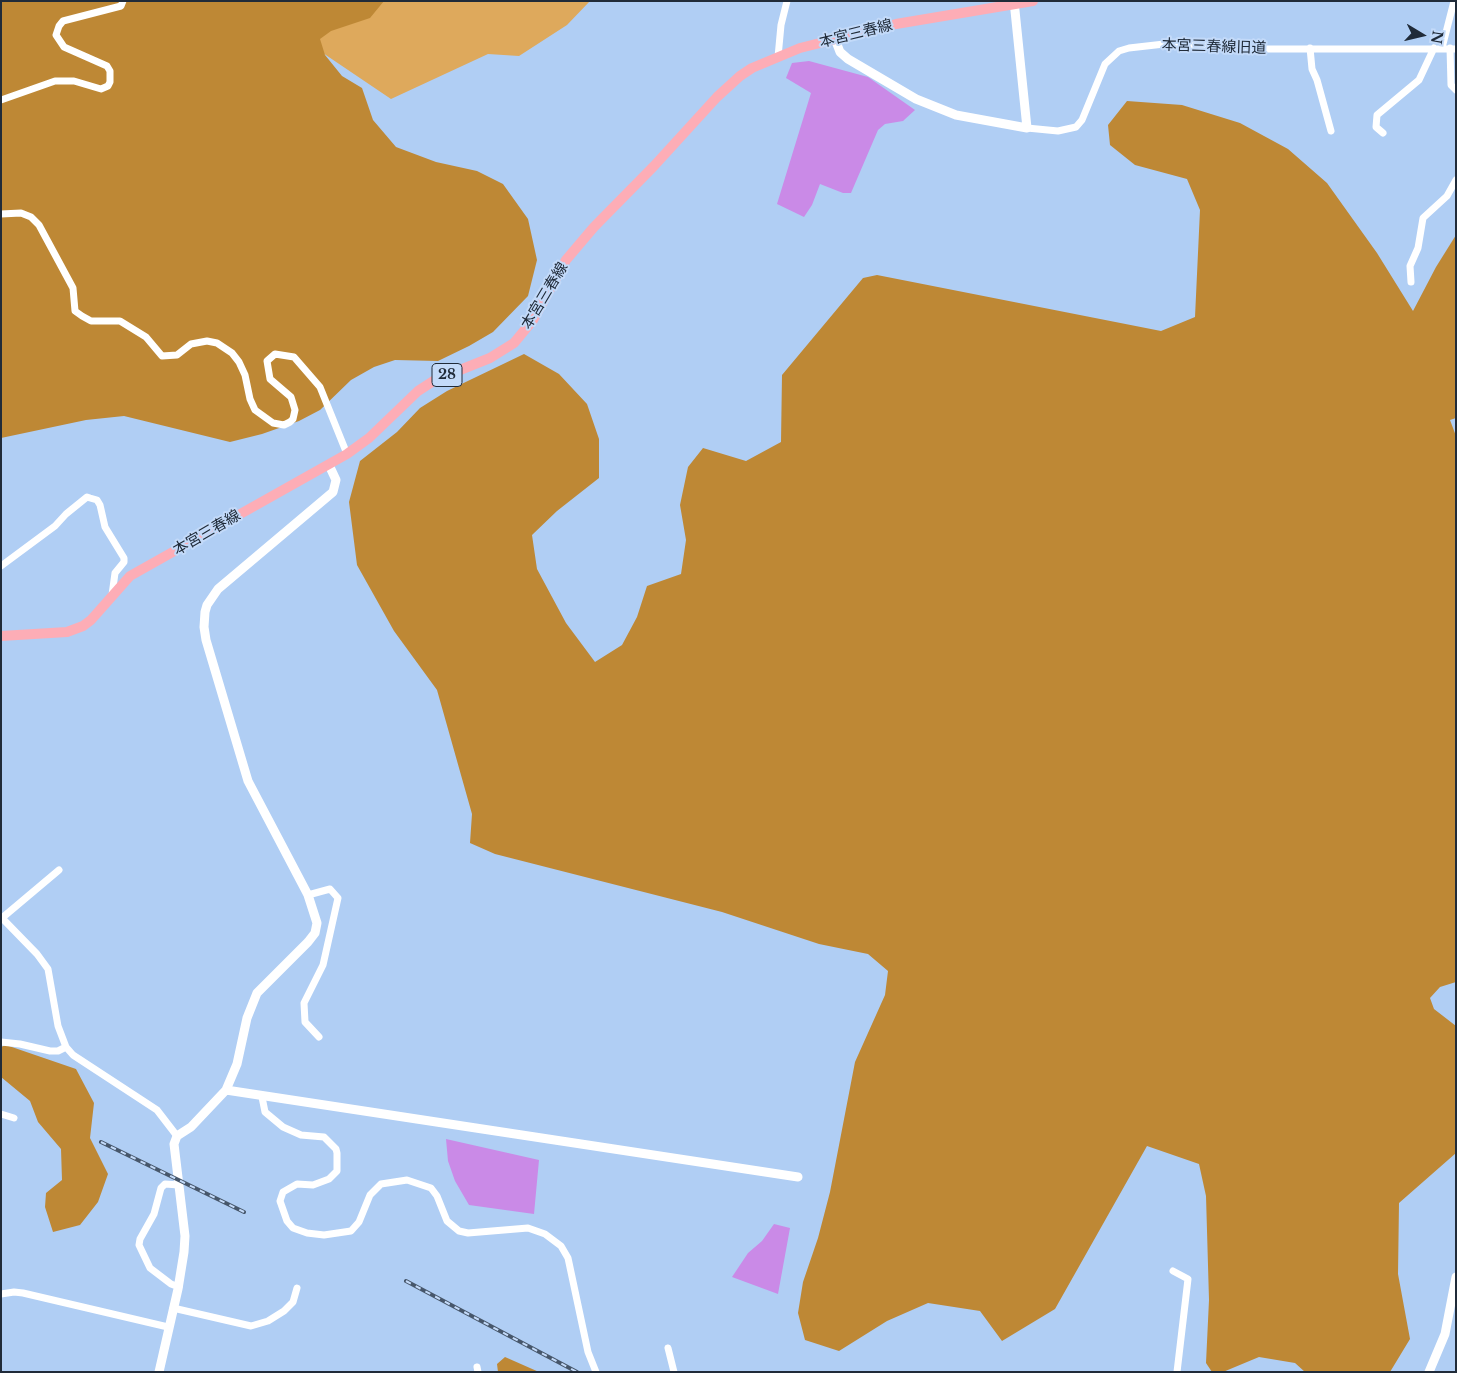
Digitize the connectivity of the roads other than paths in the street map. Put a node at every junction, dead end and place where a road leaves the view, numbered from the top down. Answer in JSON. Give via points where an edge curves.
{"nodes":[{"id":1,"x":123,"y":1,"type":"edge"},
{"id":2,"x":787,"y":1,"type":"edge"},
{"id":3,"x":1034,"y":1,"type":"edge"},
{"id":4,"x":1454,"y":1,"type":"edge"},
{"id":5,"x":1014,"y":2,"type":"edge"},
{"id":6,"x":835,"y":39,"type":"junction"},
{"id":7,"x":1310,"y":48,"type":"junction"},
{"id":8,"x":1434,"y":48,"type":"junction"},
{"id":9,"x":1449,"y":48,"type":"edge"},
{"id":10,"x":778,"y":57,"type":"junction"},
{"id":11,"x":1456,"y":90,"type":"edge"},
{"id":12,"x":1,"y":100,"type":"edge"},
{"id":13,"x":1027,"y":128,"type":"junction"},
{"id":14,"x":1331,"y":131,"type":"dead end"},
{"id":15,"x":1382,"y":133,"type":"dead end"},
{"id":16,"x":1456,"y":180,"type":"edge"},
{"id":17,"x":1,"y":214,"type":"edge"},
{"id":18,"x":1411,"y":282,"type":"dead end"},
{"id":19,"x":347,"y":454,"type":"junction"},
{"id":20,"x":329,"y":465,"type":"junction"},
{"id":21,"x":1,"y":566,"type":"edge"},
{"id":22,"x":112,"y":595,"type":"junction"},
{"id":23,"x":1,"y":636,"type":"edge"},
{"id":24,"x":59,"y":870,"type":"dead end"},
{"id":25,"x":308,"y":895,"type":"junction"},
{"id":26,"x":2,"y":917,"type":"edge"},
{"id":27,"x":318,"y":1037,"type":"dead end"},
{"id":28,"x":1,"y":1042,"type":"edge"},
{"id":29,"x":66,"y":1047,"type":"junction"},
{"id":30,"x":226,"y":1090,"type":"junction"},
{"id":31,"x":262,"y":1097,"type":"junction"},
{"id":32,"x":1,"y":1114,"type":"edge"},
{"id":33,"x":14,"y":1118,"type":"dead end"},
{"id":34,"x":177,"y":1136,"type":"junction"},
{"id":35,"x":798,"y":1177,"type":"dead end"},
{"id":36,"x":179,"y":1185,"type":"junction"},
{"id":37,"x":1173,"y":1271,"type":"dead end"},
{"id":38,"x":1455,"y":1282,"type":"edge"},
{"id":39,"x":179,"y":1287,"type":"junction"},
{"id":40,"x":297,"y":1288,"type":"dead end"},
{"id":41,"x":1,"y":1294,"type":"edge"},
{"id":42,"x":173,"y":1308,"type":"junction"},
{"id":43,"x":168,"y":1327,"type":"junction"},
{"id":44,"x":668,"y":1348,"type":"dead end"},
{"id":45,"x":159,"y":1372,"type":"edge"},
{"id":46,"x":596,"y":1372,"type":"edge"},
{"id":47,"x":674,"y":1372,"type":"edge"},
{"id":48,"x":1177,"y":1372,"type":"edge"},
{"id":49,"x":1429,"y":1372,"type":"edge"}],
"edges":[{"from":1,"to":12,"type":"street","via":[[121,6],[63,21],[56,35],[64,47],[107,66],[110,72],[108,86],[101,89],[74,81],[56,81]]},
{"from":2,"to":10,"type":"street"},
{"from":3,"to":5,"type":"main road","name":"本宮三春線","number":"28"},
{"from":4,"to":9,"type":"street"},
{"from":5,"to":6,"type":"main road","name":"本宮三春線","number":"28"},
{"from":5,"to":13,"type":"street"},
{"from":6,"to":10,"type":"main road","name":"本宮三春線","number":"28"},
{"from":6,"to":13,"type":"street","name":"本宮三春線旧道","via":[[840,52],[848,59],[916,99],[956,115]]},
{"from":7,"to":8,"type":"street","name":"本宮三春線旧道"},
{"from":7,"to":13,"type":"street","name":"本宮三春線旧道","via":[[1235,48],[1173,43],[1129,48],[1119,51],[1105,64],[1082,120],[1076,127],[1058,131]]},
{"from":7,"to":14,"type":"street","via":[[1312,69]]},
{"from":8,"to":9,"type":"street","name":"本宮三春線旧道"},
{"from":8,"to":15,"type":"street","via":[[1419,80],[1377,115],[1376,127]]},
{"from":9,"to":11,"type":"street","via":[[1451,85]]},
{"from":10,"to":19,"type":"main road","name":"本宮三春線","number":"28","via":[[740,76],[717,96],[594,226],[566,260],[540,309],[514,343],[490,358],[435,380],[418,391],[370,438]]},
{"from":16,"to":18,"type":"street","via":[[1447,196],[1428,210],[1423,218],[1418,248],[1410,266]]},
{"from":17,"to":19,"type":"street","via":[[21,213],[32,217],[39,225],[73,288],[75,311],[91,321],[120,321],[146,337],[162,356],[177,355],[191,344],[217,343],[239,362],[255,410],[273,422],[290,422],[295,410],[291,397],[270,379],[267,361],[275,354],[294,357],[320,387]]},
{"from":19,"to":20,"type":"main road","name":"本宮三春線","number":"28"},
{"from":20,"to":22,"type":"main road","name":"本宮三春線","number":"28","via":[[180,550],[142,568]]},
{"from":20,"to":25,"type":"street","via":[[336,480],[333,492],[218,588],[208,605],[204,627],[248,781]]},
{"from":21,"to":22,"type":"street","via":[[55,526],[87,497],[97,500],[104,527],[124,558],[115,573]]},
{"from":22,"to":23,"type":"main road","name":"本宮三春線","number":"28","via":[[91,620],[73,631]]},
{"from":24,"to":26,"type":"street"},
{"from":25,"to":27,"type":"street","via":[[330,889],[338,898],[322,965],[304,1003],[305,1022]]},
{"from":25,"to":30,"type":"street","via":[[317,923],[315,933],[257,993],[247,1018],[237,1064]]},
{"from":26,"to":29,"type":"street","via":[[48,969],[58,1026]]},
{"from":28,"to":29,"type":"street","via":[[50,1051]]},
{"from":29,"to":34,"type":"street","via":[[79,1061],[157,1110]]},
{"from":30,"to":31,"type":"street"},
{"from":30,"to":34,"type":"street"},
{"from":31,"to":35,"type":"street"},
{"from":31,"to":46,"type":"street","via":[[265,1112],[283,1127],[301,1135],[324,1137],[337,1153],[336,1171],[329,1179],[313,1185],[297,1184],[283,1192],[280,1201],[293,1228],[307,1234],[324,1235],[351,1231],[359,1222],[370,1196],[381,1184],[407,1180],[431,1188],[438,1196],[447,1221],[459,1231],[528,1228],[545,1234],[561,1246],[568,1258],[591,1363]]},
{"from":32,"to":33,"type":"street"},
{"from":34,"to":36,"type":"street","via":[[174,1144]]},
{"from":36,"to":39,"type":"street","via":[[184,1236]]},
{"from":36,"to":39,"type":"street","via":[[165,1184],[161,1188],[154,1214],[138,1245],[150,1268]]},
{"from":37,"to":48,"type":"street","via":[[1188,1279]]},
{"from":38,"to":49,"type":"street","via":[[1445,1334]]},
{"from":39,"to":42,"type":"street"},
{"from":40,"to":42,"type":"street","via":[[293,1302],[284,1311],[251,1326]]},
{"from":41,"to":43,"type":"street","via":[[23,1293]]},
{"from":42,"to":43,"type":"street"},
{"from":43,"to":45,"type":"street"},
{"from":44,"to":47,"type":"street"}]}
